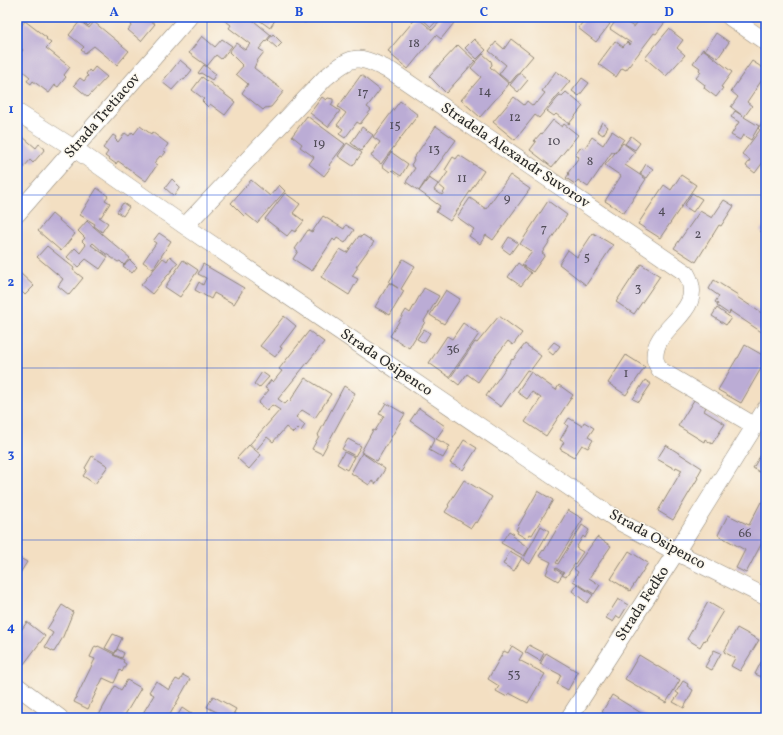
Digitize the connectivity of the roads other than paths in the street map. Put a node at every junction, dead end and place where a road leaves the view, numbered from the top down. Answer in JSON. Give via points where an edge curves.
{"nodes":[{"id":1,"x":189,"y":17,"type":"edge"},
{"id":2,"x":730,"y":17,"type":"edge"},
{"id":3,"x":766,"y":42,"type":"edge"},
{"id":4,"x":17,"y":112,"type":"edge"},
{"id":5,"x":75,"y":149,"type":"junction"},
{"id":6,"x":17,"y":214,"type":"edge"},
{"id":7,"x":185,"y":226,"type":"junction"},
{"id":8,"x":766,"y":408,"type":"edge"},
{"id":9,"x":755,"y":426,"type":"junction"},
{"id":10,"x":676,"y":552,"type":"junction"},
{"id":11,"x":766,"y":597,"type":"edge"},
{"id":12,"x":17,"y":686,"type":"edge"},
{"id":13,"x":60,"y":718,"type":"edge"},
{"id":14,"x":569,"y":718,"type":"edge"}],
"edges":[{"from":1,"to":5,"type":"street","name":"Strada Tretiacov"},
{"from":2,"to":3,"type":"street"},
{"from":4,"to":5,"type":"street","name":"Strada Osipenco"},
{"from":5,"to":6,"type":"street","name":"Strada Tretiacov"},
{"from":5,"to":7,"type":"street","name":"Strada Osipenco"},
{"from":7,"to":9,"type":"street","name":"Stradela Alexandr Suvorov","via":[[325,78],[343,64],[358,59],[371,62],[391,71],[686,273],[693,292],[683,312],[660,339],[656,350],[657,365],[670,377]]},
{"from":7,"to":10,"type":"street","name":"Strada Osipenco","via":[[622,523]]},
{"from":8,"to":9,"type":"street","name":"Strada Fedko"},
{"from":9,"to":10,"type":"street","name":"Strada Fedko"},
{"from":10,"to":11,"type":"street","name":"Strada Osipenco"},
{"from":10,"to":14,"type":"street","name":"Strada Fedko"},
{"from":12,"to":13,"type":"street"}]}
